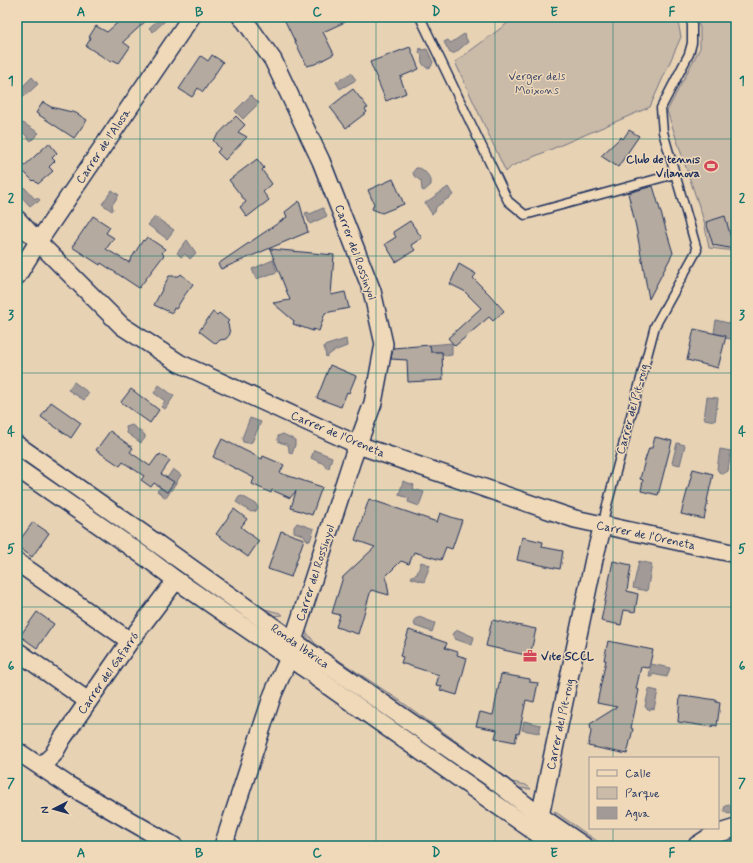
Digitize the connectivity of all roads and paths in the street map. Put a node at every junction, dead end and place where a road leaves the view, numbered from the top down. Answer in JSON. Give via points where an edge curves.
{"nodes":[{"id":1,"x":191,"y":17,"type":"edge"},
{"id":2,"x":241,"y":17,"type":"edge"},
{"id":3,"x":420,"y":17,"type":"edge"},
{"id":4,"x":690,"y":17,"type":"edge"},
{"id":5,"x":675,"y":174,"type":"junction"},
{"id":6,"x":17,"y":219,"type":"edge"},
{"id":7,"x":38,"y":242,"type":"junction"},
{"id":8,"x":17,"y":276,"type":"edge"},
{"id":9,"x":17,"y":445,"type":"edge"},
{"id":10,"x":358,"y":445,"type":"junction"},
{"id":11,"x":17,"y":468,"type":"edge"},
{"id":12,"x":603,"y":525,"type":"junction"},
{"id":13,"x":736,"y":554,"type":"edge"},
{"id":14,"x":17,"y":562,"type":"edge"},
{"id":15,"x":176,"y":580,"type":"junction"},
{"id":16,"x":130,"y":641,"type":"junction"},
{"id":17,"x":293,"y":641,"type":"junction"},
{"id":18,"x":17,"y":651,"type":"edge"},
{"id":19,"x":289,"y":658,"type":"junction"},
{"id":20,"x":88,"y":701,"type":"junction"},
{"id":21,"x":17,"y":751,"type":"edge"},
{"id":22,"x":41,"y":766,"type":"junction"},
{"id":23,"x":540,"y":816,"type":"junction"},
{"id":24,"x":736,"y":828,"type":"edge"},
{"id":25,"x":536,"y":839,"type":"edge"},
{"id":26,"x":174,"y":846,"type":"edge"},
{"id":27,"x":223,"y":846,"type":"edge"},
{"id":28,"x":555,"y":846,"type":"edge"},
{"id":29,"x":584,"y":846,"type":"edge"},
{"id":30,"x":696,"y":846,"type":"edge"}],
"edges":[{"from":1,"to":7,"type":"street","name":"Carrer de l'Alosa"},
{"from":2,"to":10,"type":"street","name":"Carrer del Rossinyol","via":[[273,60],[321,161],[372,291],[384,344],[373,403]]},
{"from":3,"to":5,"type":"lane","via":[[508,201],[525,215]]},
{"from":4,"to":5,"type":"lane","name":"Carrer del Pit-roig","via":[[690,48],[661,108],[664,132]]},
{"from":5,"to":12,"type":"lane","name":"Carrer del Pit-roig","via":[[697,250],[655,326]]},
{"from":6,"to":7,"type":"street","name":"Carrer de l'Oreneta"},
{"from":7,"to":8,"type":"street","name":"Carrer de l'Alosa"},
{"from":7,"to":10,"type":"street","name":"Carrer de l'Oreneta","via":[[122,326],[179,363]]},
{"from":9,"to":17,"type":"street","name":"Ronda Ibèrica"},
{"from":10,"to":12,"type":"street","name":"Carrer de l'Oreneta","via":[[575,519]]},
{"from":10,"to":17,"type":"street","name":"Carrer del Rossinyol"},
{"from":11,"to":15,"type":"street","name":"Ronda Ibèrica"},
{"from":12,"to":13,"type":"street","name":"Carrer de l'Oreneta"},
{"from":12,"to":23,"type":"street","name":"Carrer del Pit-roig"},
{"from":14,"to":16,"type":"street"},
{"from":15,"to":16,"type":"street","name":"Carrer del Gafarró"},
{"from":15,"to":19,"type":"street","name":"Ronda Ibèrica"},
{"from":16,"to":20,"type":"street","name":"Carrer del Gafarró"},
{"from":17,"to":23,"type":"street","name":"Ronda Ibèrica","via":[[491,778]]},
{"from":18,"to":20,"type":"street"},
{"from":19,"to":25,"type":"street","name":"Ronda Ibèrica"},
{"from":19,"to":27,"type":"street","via":[[273,694]]},
{"from":20,"to":22,"type":"street","name":"Carrer del Gafarró","via":[[53,755]]},
{"from":21,"to":22,"type":"street"},
{"from":22,"to":26,"type":"street"},
{"from":23,"to":29,"type":"street","name":"Ronda Ibèrica"},
{"from":24,"to":30,"type":"street","via":[[713,835]]},
{"from":25,"to":28,"type":"street","name":"Ronda Ibèrica"}]}
